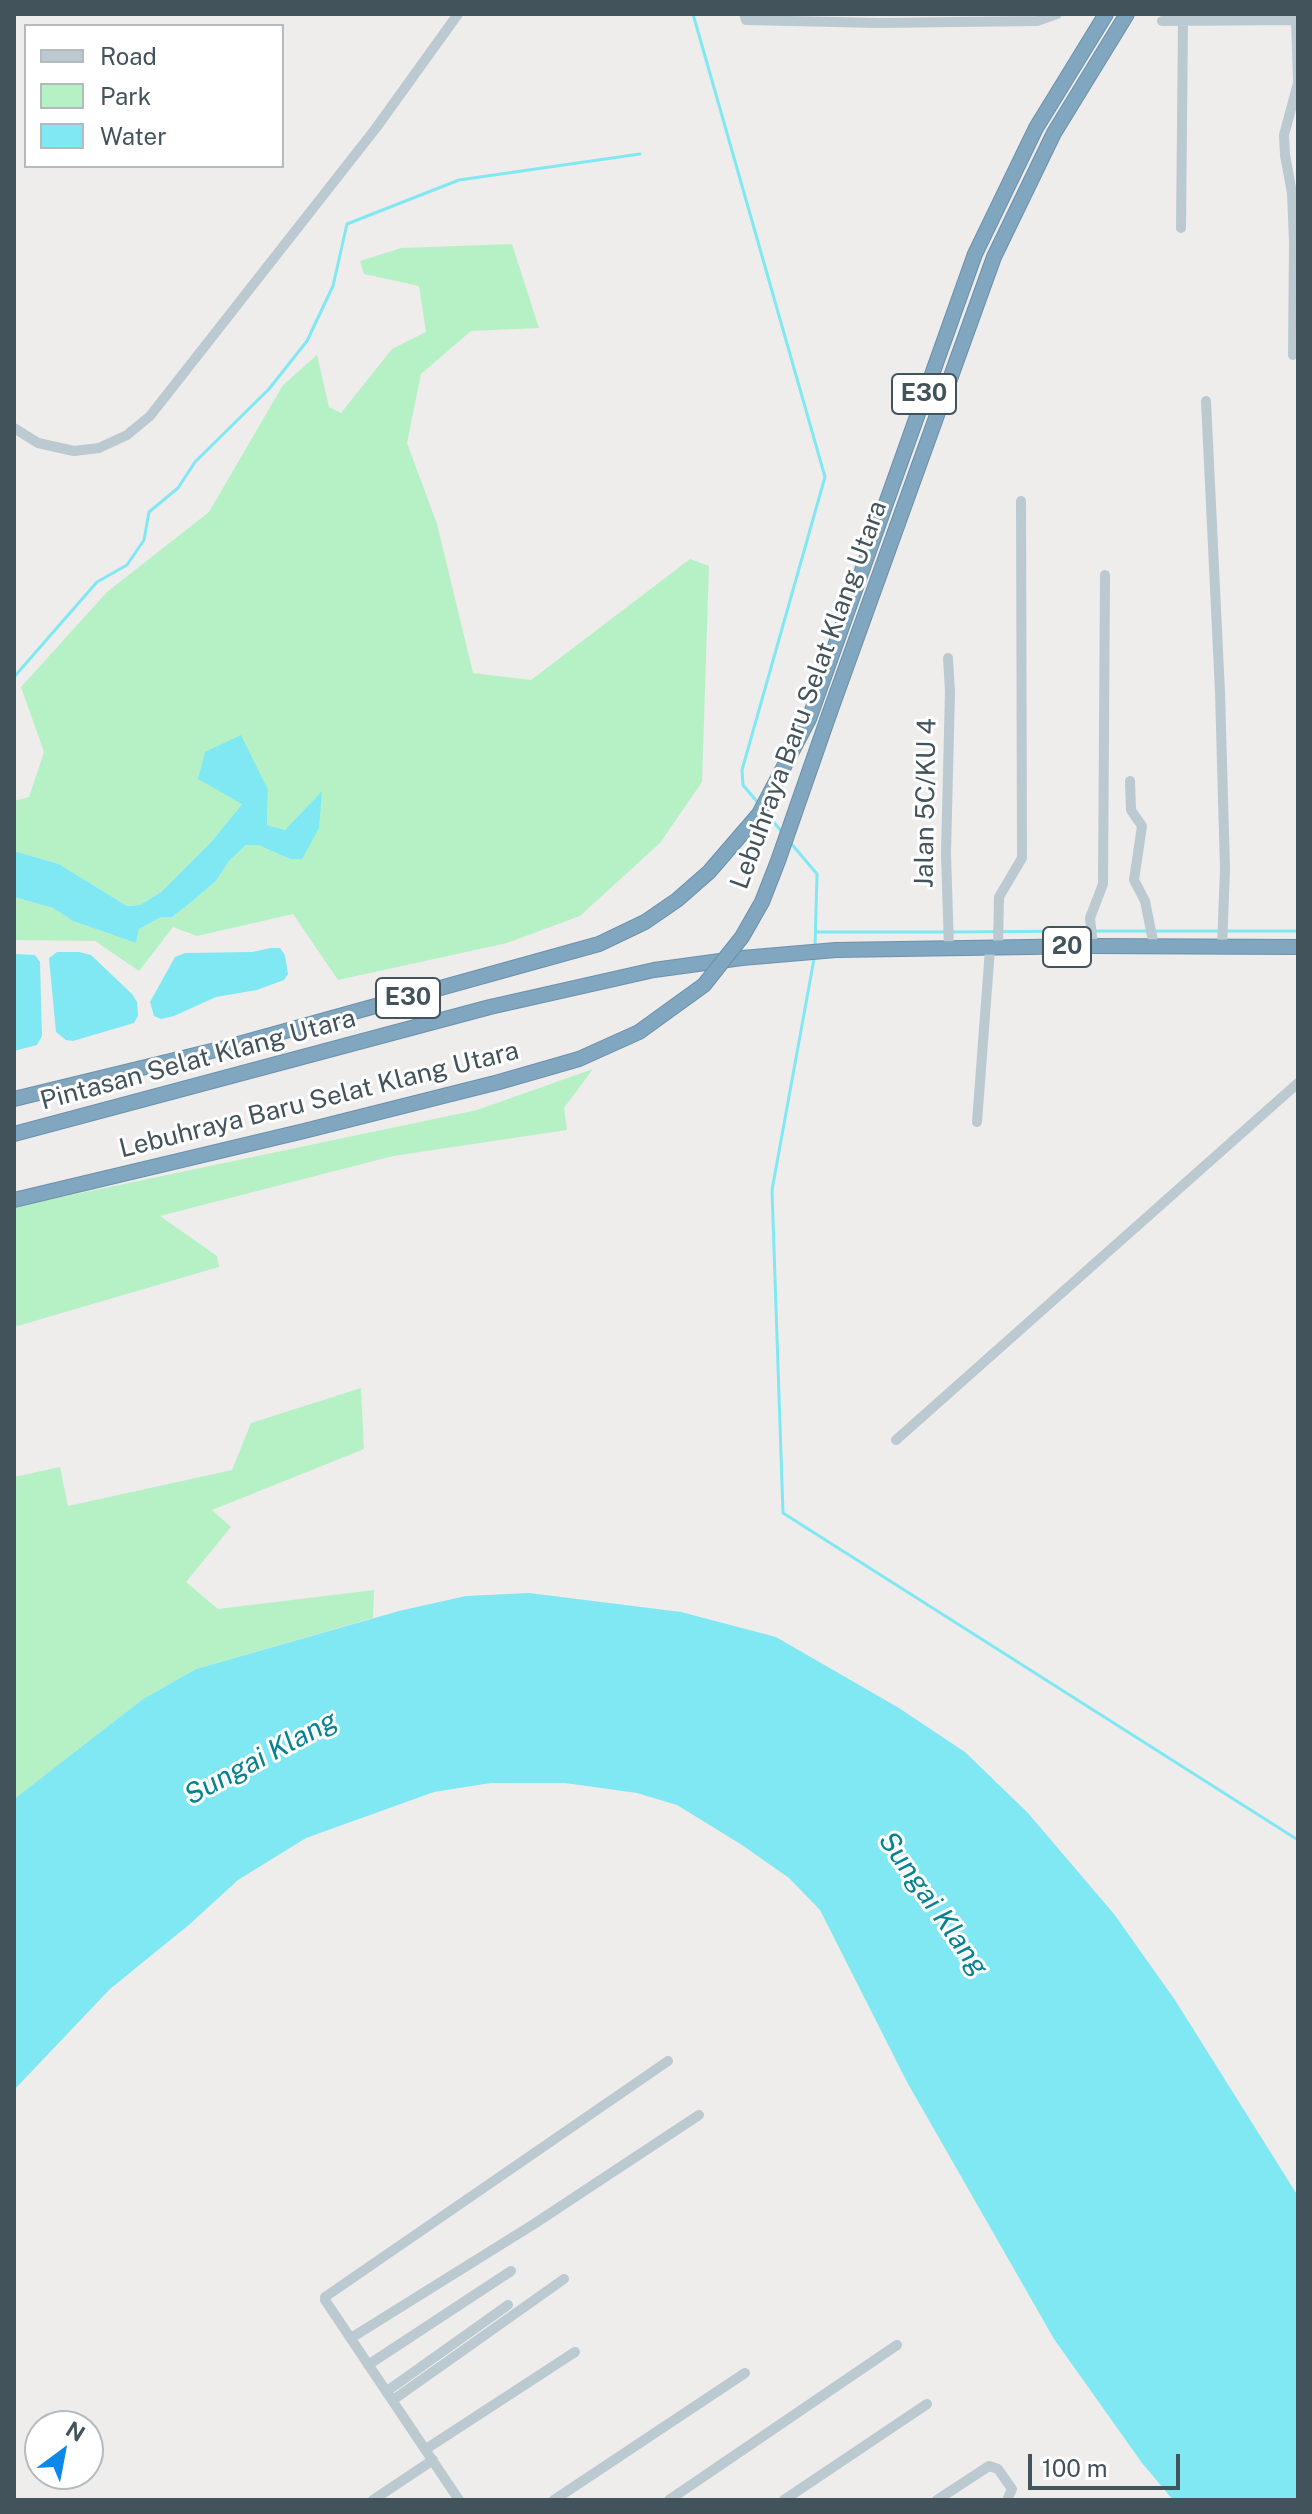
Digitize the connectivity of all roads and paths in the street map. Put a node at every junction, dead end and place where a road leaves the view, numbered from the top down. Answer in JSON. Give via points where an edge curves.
{"nodes":[{"id":1,"x":458,"y":14,"type":"edge"},
{"id":2,"x":744,"y":14,"type":"edge"},
{"id":3,"x":1057,"y":14,"type":"edge"},
{"id":4,"x":1106,"y":14,"type":"edge"},
{"id":5,"x":1127,"y":14,"type":"edge"},
{"id":6,"x":1297,"y":20,"type":"edge"},
{"id":7,"x":1162,"y":21,"type":"dead end"},
{"id":8,"x":1183,"y":21,"type":"junction"},
{"id":9,"x":1298,"y":81,"type":"edge"},
{"id":10,"x":1181,"y":228,"type":"dead end"},
{"id":11,"x":1293,"y":355,"type":"dead end"},
{"id":12,"x":1206,"y":401,"type":"dead end"},
{"id":13,"x":14,"y":428,"type":"edge"},
{"id":14,"x":1021,"y":501,"type":"dead end"},
{"id":15,"x":1105,"y":575,"type":"dead end"},
{"id":16,"x":948,"y":658,"type":"dead end"},
{"id":17,"x":1130,"y":781,"type":"dead end"},
{"id":18,"x":1154,"y":941,"type":"junction"},
{"id":19,"x":1093,"y":942,"type":"junction"},
{"id":20,"x":1222,"y":942,"type":"junction"},
{"id":21,"x":995,"y":946,"type":"junction"},
{"id":22,"x":1298,"y":947,"type":"edge"},
{"id":23,"x":949,"y":949,"type":"junction"},
{"id":24,"x":1298,"y":1083,"type":"edge"},
{"id":25,"x":14,"y":1099,"type":"edge"},
{"id":26,"x":977,"y":1122,"type":"dead end"},
{"id":27,"x":14,"y":1134,"type":"edge"},
{"id":28,"x":14,"y":1200,"type":"edge"},
{"id":29,"x":896,"y":1440,"type":"dead end"},
{"id":30,"x":668,"y":2061,"type":"dead end"},
{"id":31,"x":699,"y":2115,"type":"dead end"},
{"id":32,"x":511,"y":2271,"type":"dead end"},
{"id":33,"x":564,"y":2279,"type":"dead end"},
{"id":34,"x":508,"y":2305,"type":"dead end"},
{"id":35,"x":351,"y":2338,"type":"junction"},
{"id":36,"x":897,"y":2345,"type":"dead end"},
{"id":37,"x":575,"y":2352,"type":"dead end"},
{"id":38,"x":368,"y":2365,"type":"junction"},
{"id":39,"x":745,"y":2373,"type":"dead end"},
{"id":40,"x":390,"y":2395,"type":"junction"},
{"id":41,"x":927,"y":2404,"type":"dead end"},
{"id":42,"x":426,"y":2449,"type":"junction"},
{"id":43,"x":433,"y":2460,"type":"junction"},
{"id":44,"x":373,"y":2500,"type":"edge"},
{"id":45,"x":459,"y":2500,"type":"edge"},
{"id":46,"x":554,"y":2500,"type":"edge"},
{"id":47,"x":669,"y":2500,"type":"edge"},
{"id":48,"x":784,"y":2500,"type":"edge"},
{"id":49,"x":937,"y":2500,"type":"edge"},
{"id":50,"x":1007,"y":2500,"type":"edge"}],
"edges":[{"from":1,"to":13,"type":"street","via":[[376,128],[150,416],[99,448],[74,451],[38,443]]},
{"from":2,"to":3,"type":"street","via":[[746,20],[879,23],[1037,21]]},
{"from":4,"to":25,"type":"highway","name":"Lebuhraya Baru Selat Klang Utara","number":"E30","via":[[1036,128],[975,254],[809,719],[759,814],[709,872],[645,922],[599,944],[224,1048]]},
{"from":5,"to":28,"type":"highway","name":"Lebuhraya Baru Selat Klang Utara","number":"E30","bridge":true,"via":[[1054,133],[994,257],[762,902],[704,985],[639,1032],[579,1059]]},
{"from":6,"to":8,"type":"street"},
{"from":6,"to":9,"type":"street"},
{"from":7,"to":8,"type":"street"},
{"from":8,"to":10,"type":"street"},
{"from":9,"to":11,"type":"street","via":[[1284,135],[1293,230]]},
{"from":12,"to":20,"type":"street","via":[[1220,692]]},
{"from":14,"to":21,"type":"street","via":[[1022,858],[999,897]]},
{"from":15,"to":19,"type":"street","via":[[1103,884],[1090,918]]},
{"from":16,"to":23,"type":"street","name":"Jalan 5C/KU 4"},
{"from":17,"to":18,"type":"street","via":[[1131,810],[1142,826],[1134,880]]},
{"from":18,"to":19,"type":"highway","name":"Pintasan Selat Klang Utara","number":"20"},
{"from":18,"to":20,"type":"highway","name":"Pintasan Selat Klang Utara","number":"20"},
{"from":19,"to":21,"type":"highway","name":"Pintasan Selat Klang Utara","number":"20"},
{"from":20,"to":22,"type":"highway","name":"Pintasan Selat Klang Utara","number":"20"},
{"from":21,"to":23,"type":"highway","name":"Pintasan Selat Klang Utara","number":"20"},
{"from":21,"to":26,"type":"street"},
{"from":23,"to":27,"type":"highway","name":"Pintasan Selat Klang Utara","number":"20","via":[[793,953],[654,970]]},
{"from":24,"to":29,"type":"street"},
{"from":30,"to":35,"type":"street","via":[[327,2294],[325,2300]]},
{"from":31,"to":35,"type":"street"},
{"from":32,"to":38,"type":"street"},
{"from":33,"to":40,"type":"street"},
{"from":34,"to":40,"type":"street"},
{"from":35,"to":38,"type":"street"},
{"from":36,"to":47,"type":"street"},
{"from":37,"to":42,"type":"street"},
{"from":38,"to":40,"type":"street"},
{"from":39,"to":46,"type":"street"},
{"from":40,"to":42,"type":"street"},
{"from":41,"to":48,"type":"street"},
{"from":42,"to":43,"type":"street"},
{"from":43,"to":44,"type":"street"},
{"from":43,"to":45,"type":"street"},
{"from":49,"to":50,"type":"street","via":[[989,2466],[998,2469],[1012,2489]]}]}
